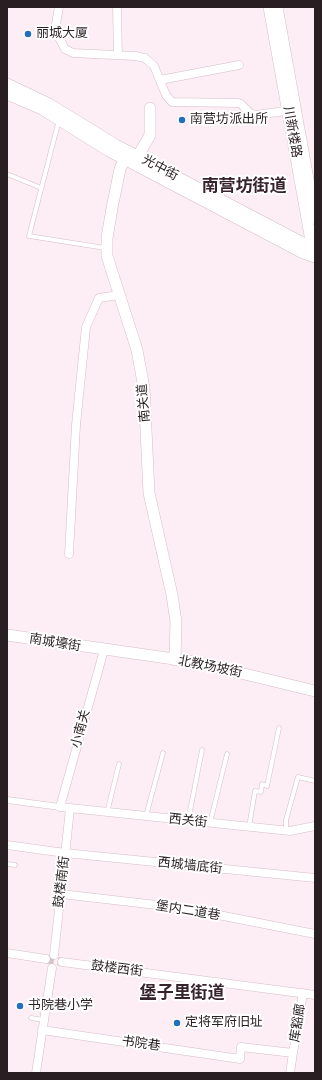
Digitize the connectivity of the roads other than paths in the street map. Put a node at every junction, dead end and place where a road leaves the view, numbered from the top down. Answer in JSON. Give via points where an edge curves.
{"nodes":[{"id":1,"x":59,"y":7,"type":"edge"},
{"id":2,"x":117,"y":7,"type":"edge"},
{"id":3,"x":269,"y":7,"type":"edge"},
{"id":4,"x":277,"y":7,"type":"edge"},
{"id":5,"x":118,"y":55,"type":"junction"},
{"id":6,"x":239,"y":65,"type":"dead end"},
{"id":7,"x":160,"y":80,"type":"junction"},
{"id":8,"x":7,"y":84,"type":"edge"},
{"id":9,"x":7,"y":94,"type":"edge"},
{"id":10,"x":150,"y":108,"type":"dead end"},
{"id":11,"x":292,"y":110,"type":"junction"},
{"id":12,"x":61,"y":116,"type":"junction"},
{"id":13,"x":131,"y":158,"type":"junction"},
{"id":14,"x":7,"y":174,"type":"edge"},
{"id":15,"x":41,"y":188,"type":"junction"},
{"id":16,"x":315,"y":218,"type":"edge"},
{"id":17,"x":107,"y":248,"type":"junction"},
{"id":18,"x":314,"y":252,"type":"edge"},
{"id":19,"x":119,"y":295,"type":"junction"},
{"id":20,"x":69,"y":554,"type":"dead end"},
{"id":21,"x":7,"y":635,"type":"edge"},
{"id":22,"x":104,"y":650,"type":"junction"},
{"id":23,"x":175,"y":660,"type":"junction"},
{"id":24,"x":315,"y":691,"type":"edge"},
{"id":25,"x":279,"y":728,"type":"dead end"},
{"id":26,"x":202,"y":750,"type":"dead end"},
{"id":27,"x":163,"y":753,"type":"dead end"},
{"id":28,"x":227,"y":754,"type":"dead end"},
{"id":29,"x":119,"y":764,"type":"dead end"},
{"id":30,"x":315,"y":781,"type":"edge"},
{"id":31,"x":7,"y":800,"type":"edge"},
{"id":32,"x":60,"y":807,"type":"junction"},
{"id":33,"x":70,"y":809,"type":"junction"},
{"id":34,"x":107,"y":813,"type":"junction"},
{"id":35,"x":146,"y":817,"type":"junction"},
{"id":36,"x":188,"y":821,"type":"junction"},
{"id":37,"x":210,"y":823,"type":"junction"},
{"id":38,"x":315,"y":826,"type":"edge"},
{"id":39,"x":249,"y":827,"type":"junction"},
{"id":40,"x":286,"y":830,"type":"junction"},
{"id":41,"x":7,"y":845,"type":"edge"},
{"id":42,"x":65,"y":853,"type":"junction"},
{"id":43,"x":7,"y":864,"type":"edge"},
{"id":44,"x":15,"y":865,"type":"dead end"},
{"id":45,"x":315,"y":878,"type":"edge"},
{"id":46,"x":61,"y":894,"type":"junction"},
{"id":47,"x":315,"y":934,"type":"edge"},
{"id":48,"x":7,"y":953,"type":"edge"},
{"id":49,"x":54,"y":955,"type":"dead end"},
{"id":50,"x":46,"y":959,"type":"tunnel mouth"},
{"id":51,"x":62,"y":962,"type":"tunnel mouth"},
{"id":52,"x":52,"y":968,"type":"dead end"},
{"id":53,"x":303,"y":993,"type":"junction"},
{"id":54,"x":315,"y":995,"type":"edge"},
{"id":55,"x":31,"y":1018,"type":"dead end"},
{"id":56,"x":44,"y":1020,"type":"junction"},
{"id":57,"x":42,"y":1030,"type":"junction"},
{"id":58,"x":293,"y":1053,"type":"junction"},
{"id":59,"x":240,"y":1058,"type":"joint"},
{"id":60,"x":36,"y":1073,"type":"edge"},
{"id":61,"x":290,"y":1073,"type":"edge"}],
"edges":[{"from":1,"to":5,"type":"street","via":[[55,30],[65,49],[73,53]]},
{"from":2,"to":5,"type":"street"},
{"from":3,"to":11,"type":"street","name":"川新楼路"},
{"from":4,"to":11,"type":"street","name":"川新楼路"},
{"from":5,"to":7,"type":"street","via":[[145,58],[154,66]]},
{"from":6,"to":7,"type":"street"},
{"from":7,"to":11,"type":"street","via":[[168,99],[172,102],[238,103],[256,115]]},
{"from":8,"to":12,"type":"street","name":"光中街","via":[[32,95]]},
{"from":9,"to":12,"type":"street","name":"光中街"},
{"from":10,"to":13,"type":"street","name":"南关道","via":[[150,135]]},
{"from":11,"to":16,"type":"street","name":"川新楼路"},
{"from":11,"to":18,"type":"street","name":"川新楼路"},
{"from":12,"to":13,"type":"street","name":"光中街"},
{"from":12,"to":15,"type":"lane"},
{"from":13,"to":17,"type":"street","name":"南关道","via":[[120,169]]},
{"from":13,"to":18,"type":"street","name":"光中街"},
{"from":14,"to":15,"type":"lane"},
{"from":15,"to":17,"type":"lane","via":[[29,236]]},
{"from":17,"to":19,"type":"street","name":"南关道","via":[[106,256]]},
{"from":19,"to":20,"type":"street","via":[[98,298],[86,327],[76,425]]},
{"from":19,"to":23,"type":"street","name":"南关道","via":[[137,350],[144,388],[149,493],[172,595],[176,622]]},
{"from":21,"to":22,"type":"street","name":"南城壕街"},
{"from":22,"to":23,"type":"street","name":"北教场坡街"},
{"from":22,"to":32,"type":"street","name":"小南关"},
{"from":23,"to":24,"type":"street","name":"北教场坡街","via":[[223,668]]},
{"from":25,"to":39,"type":"lane","via":[[267,786],[262,784],[260,792],[255,792]]},
{"from":26,"to":36,"type":"lane"},
{"from":27,"to":35,"type":"lane"},
{"from":28,"to":37,"type":"lane"},
{"from":29,"to":34,"type":"lane"},
{"from":30,"to":40,"type":"lane","via":[[298,777]]},
{"from":31,"to":32,"type":"street"},
{"from":32,"to":33,"type":"street","name":"西关街"},
{"from":33,"to":34,"type":"street","name":"西关街"},
{"from":33,"to":42,"type":"street","name":"鼓楼南街"},
{"from":34,"to":35,"type":"street","name":"西关街"},
{"from":35,"to":36,"type":"street","name":"西关街"},
{"from":36,"to":37,"type":"street","name":"西关街"},
{"from":37,"to":39,"type":"street","name":"西关街"},
{"from":38,"to":40,"type":"street","name":"西关街"},
{"from":39,"to":40,"type":"street","name":"西关街"},
{"from":41,"to":42,"type":"street","name":"西城墙底街"},
{"from":42,"to":45,"type":"street","name":"西城墙底街"},
{"from":42,"to":46,"type":"street","name":"鼓楼南街"},
{"from":43,"to":44,"type":"lane"},
{"from":46,"to":47,"type":"street","name":"堡内二道巷","via":[[183,908]]},
{"from":46,"to":49,"type":"street","name":"鼓楼南街"},
{"from":48,"to":50,"type":"street"},
{"from":51,"to":53,"type":"street","name":"鼓楼西街"},
{"from":52,"to":56,"type":"street"},
{"from":53,"to":54,"type":"street","name":"鼓楼西街"},
{"from":53,"to":58,"type":"street","name":"库豁廊"},
{"from":55,"to":56,"type":"lane"},
{"from":56,"to":57,"type":"street"},
{"from":57,"to":59,"type":"street","name":"书院巷"},
{"from":57,"to":60,"type":"street"},
{"from":58,"to":59,"type":"street","name":"库豁廊","via":[[241,1047]]},
{"from":58,"to":61,"type":"street","name":"库豁廊"}]}
